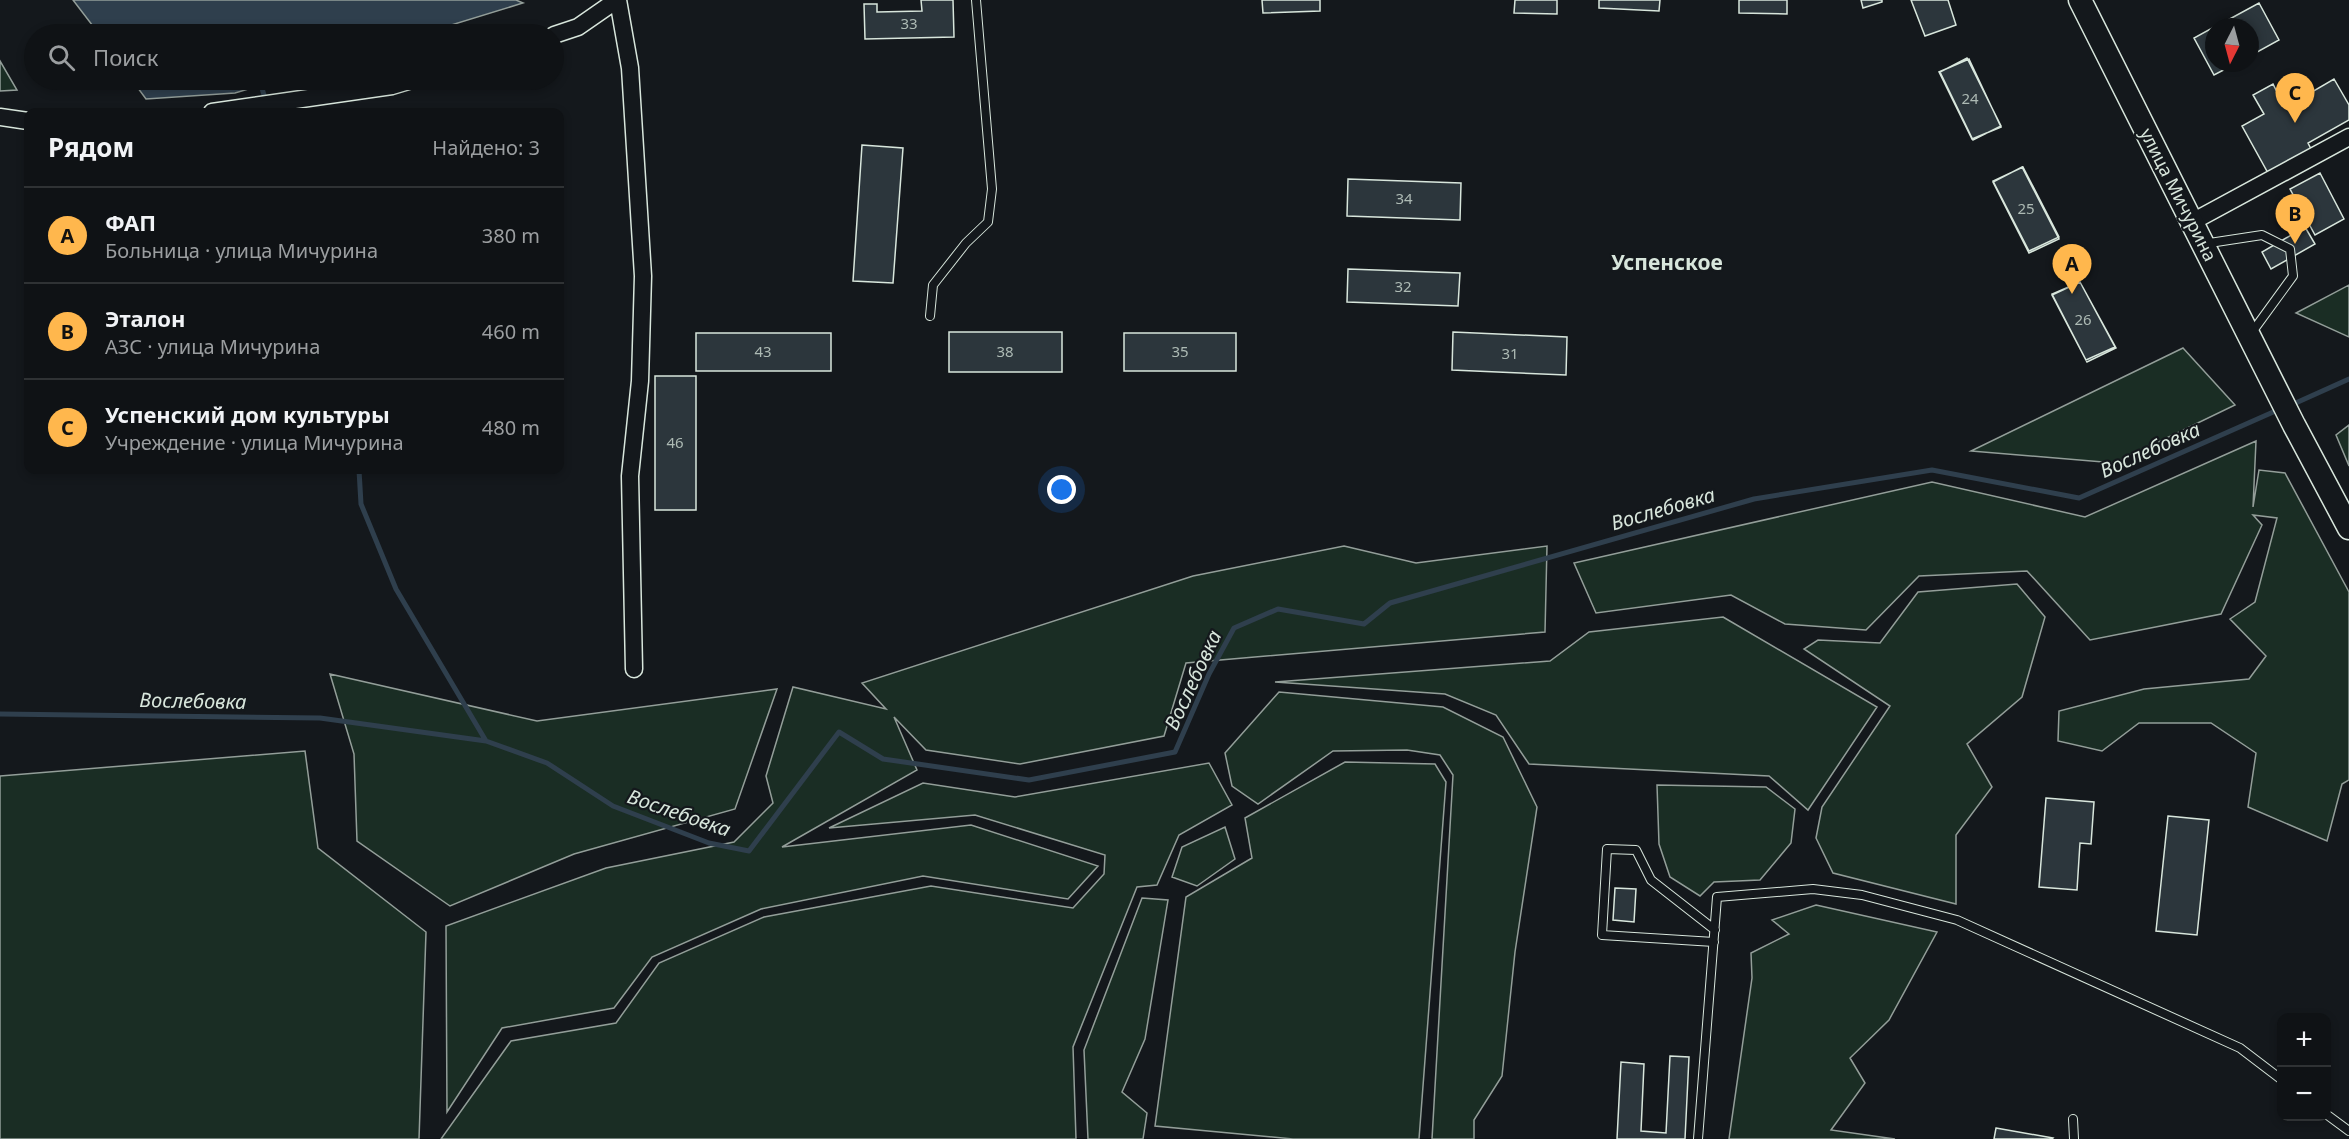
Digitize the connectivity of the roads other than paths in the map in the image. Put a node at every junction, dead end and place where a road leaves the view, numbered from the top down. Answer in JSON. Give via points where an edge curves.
{"nodes":[{"id":1,"x":617,"y":0,"type":"edge"},
{"id":2,"x":976,"y":0,"type":"edge"},
{"id":3,"x":2080,"y":0,"type":"edge"},
{"id":4,"x":564,"y":32,"type":"edge"},
{"id":5,"x":364,"y":90,"type":"edge"},
{"id":6,"x":240,"y":108,"type":"edge"},
{"id":7,"x":0,"y":117,"type":"edge"},
{"id":8,"x":24,"y":120,"type":"edge"},
{"id":9,"x":2349,"y":137,"type":"edge"},
{"id":10,"x":2192,"y":222,"type":"junction"},
{"id":11,"x":2203,"y":244,"type":"junction"},
{"id":12,"x":930,"y":316,"type":"dead end"},
{"id":13,"x":2249,"y":337,"type":"junction"},
{"id":14,"x":2349,"y":528,"type":"edge"},
{"id":15,"x":634,"y":669,"type":"dead end"},
{"id":16,"x":1714,"y":930,"type":"junction"},
{"id":17,"x":1713,"y":942,"type":"junction"},
{"id":18,"x":2277,"y":1076,"type":"edge"},
{"id":19,"x":2331,"y":1118,"type":"edge"},
{"id":20,"x":2073,"y":1119,"type":"dead end"},
{"id":21,"x":2349,"y":1131,"type":"edge"},
{"id":22,"x":1698,"y":1139,"type":"edge"},
{"id":23,"x":2074,"y":1139,"type":"edge"}],
"edges":[{"from":1,"to":4,"type":"street","via":[[578,27]]},
{"from":1,"to":15,"type":"street","via":[[630,68],[643,276],[640,381],[630,476]]},
{"from":2,"to":12,"type":"lane","via":[[992,189],[988,222],[933,285]]},
{"from":3,"to":10,"type":"main road","name":"улица Мичурина"},
{"from":5,"to":6,"type":"street"},
{"from":7,"to":8,"type":"street"},
{"from":9,"to":10,"type":"street"},
{"from":10,"to":11,"type":"main road","name":"улица Мичурина"},
{"from":11,"to":13,"type":"main road","name":"улица Мичурина"},
{"from":11,"to":13,"type":"lane","via":[[2262,235],[2290,249],[2293,276]]},
{"from":13,"to":14,"type":"main road","name":"улица Мичурина"},
{"from":16,"to":17,"type":"lane"},
{"from":16,"to":17,"type":"lane","via":[[1651,880],[1636,850],[1607,849],[1602,935]]},
{"from":16,"to":18,"type":"lane","via":[[1717,897],[1813,889],[1862,895],[1957,920],[2240,1048]]},
{"from":17,"to":22,"type":"lane"},
{"from":19,"to":21,"type":"lane"},
{"from":20,"to":23,"type":"lane"}]}
